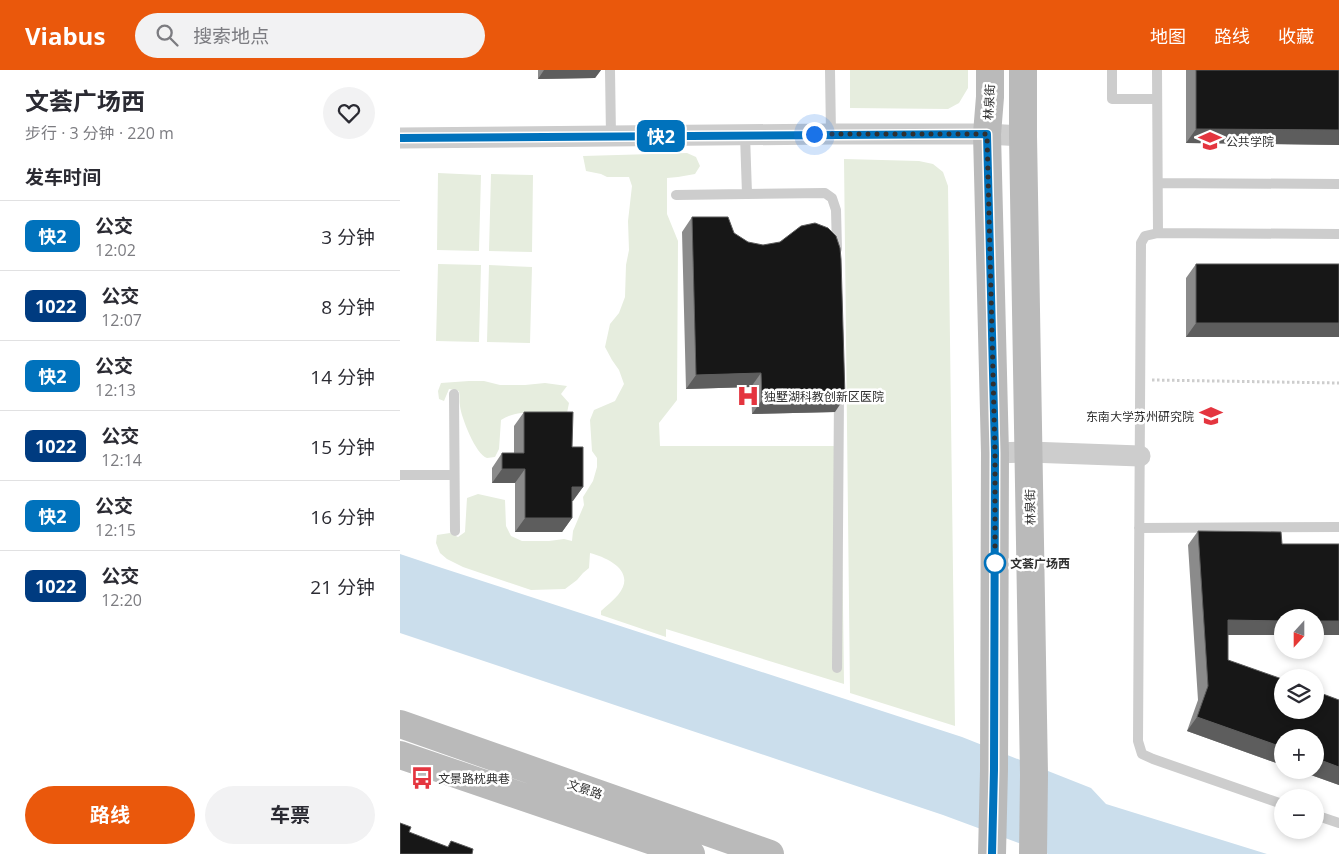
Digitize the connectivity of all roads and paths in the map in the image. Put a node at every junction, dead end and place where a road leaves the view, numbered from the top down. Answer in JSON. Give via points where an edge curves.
{"nodes":[{"id":1,"x":610,"y":70,"type":"edge"},
{"id":2,"x":830,"y":70,"type":"edge"},
{"id":3,"x":990,"y":70,"type":"edge"},
{"id":4,"x":1023,"y":70,"type":"edge"},
{"id":5,"x":1112,"y":70,"type":"edge"},
{"id":6,"x":1157,"y":70,"type":"edge"},
{"id":7,"x":1157,"y":99,"type":"junction"},
{"id":8,"x":831,"y":134,"type":"junction"},
{"id":9,"x":987,"y":134,"type":"junction"},
{"id":10,"x":745,"y":135,"type":"junction"},
{"id":11,"x":611,"y":136,"type":"junction"},
{"id":12,"x":1023,"y":136,"type":"junction"},
{"id":13,"x":400,"y":138,"type":"edge"},
{"id":14,"x":1158,"y":183,"type":"junction"},
{"id":15,"x":1339,"y":184,"type":"edge"},
{"id":16,"x":747,"y":194,"type":"junction"},
{"id":17,"x":676,"y":195,"type":"dead end"},
{"id":18,"x":1158,"y":233,"type":"junction"},
{"id":19,"x":1339,"y":234,"type":"edge"},
{"id":20,"x":837,"y":260,"type":"edge"},
{"id":21,"x":838,"y":379,"type":"edge"},
{"id":22,"x":1140,"y":380,"type":"junction"},
{"id":23,"x":1339,"y":383,"type":"edge"},
{"id":24,"x":454,"y":394,"type":"dead end"},
{"id":25,"x":1029,"y":452,"type":"junction"},
{"id":26,"x":995,"y":453,"type":"junction"},
{"id":27,"x":1140,"y":456,"type":"junction"},
{"id":28,"x":400,"y":475,"type":"edge"},
{"id":29,"x":454,"y":475,"type":"junction"},
{"id":30,"x":1339,"y":527,"type":"edge"},
{"id":31,"x":1139,"y":528,"type":"junction"},
{"id":32,"x":455,"y":532,"type":"dead end"},
{"id":33,"x":837,"y":668,"type":"dead end"},
{"id":34,"x":400,"y":724,"type":"edge"},
{"id":35,"x":400,"y":756,"type":"edge"},
{"id":36,"x":1274,"y":801,"type":"edge"},
{"id":37,"x":1324,"y":818,"type":"edge"},
{"id":38,"x":1339,"y":823,"type":"edge"},
{"id":39,"x":992,"y":850,"type":"edge"},
{"id":40,"x":691,"y":854,"type":"edge"},
{"id":41,"x":770,"y":854,"type":"edge"},
{"id":42,"x":1033,"y":854,"type":"edge"}],
"edges":[{"from":1,"to":11,"type":"lane"},
{"from":2,"to":8,"type":"lane"},
{"from":3,"to":9,"type":"main road","name":"林泉街"},
{"from":4,"to":12,"type":"main road","name":"林泉街"},
{"from":5,"to":7,"type":"lane","via":[[1112,99]]},
{"from":6,"to":7,"type":"lane"},
{"from":7,"to":14,"type":"lane"},
{"from":8,"to":9,"type":"street"},
{"from":8,"to":10,"type":"street"},
{"from":9,"to":12,"type":"street"},
{"from":9,"to":26,"type":"main road","name":"林泉街"},
{"from":10,"to":11,"type":"street"},
{"from":10,"to":16,"type":"lane"},
{"from":11,"to":13,"type":"street"},
{"from":12,"to":25,"type":"main road","name":"林泉街"},
{"from":14,"to":15,"type":"lane"},
{"from":14,"to":18,"type":"lane"},
{"from":16,"to":17,"type":"lane"},
{"from":16,"to":20,"type":"lane","via":[[825,193],[832,198],[836,210]]},
{"from":18,"to":19,"type":"lane"},
{"from":18,"to":22,"type":"lane","via":[[1145,236],[1141,243]]},
{"from":21,"to":33,"type":"lane"},
{"from":22,"to":23,"type":"path"},
{"from":22,"to":27,"type":"lane"},
{"from":24,"to":29,"type":"lane"},
{"from":25,"to":26,"type":"street"},
{"from":25,"to":27,"type":"street"},
{"from":25,"to":42,"type":"main road","name":"林泉街"},
{"from":26,"to":39,"type":"main road","name":"林泉街"},
{"from":27,"to":31,"type":"lane"},
{"from":28,"to":29,"type":"lane"},
{"from":29,"to":32,"type":"lane"},
{"from":30,"to":31,"type":"lane"},
{"from":31,"to":36,"type":"lane","via":[[1138,741],[1142,754]]},
{"from":34,"to":41,"type":"main road","name":"文景路"},
{"from":35,"to":40,"type":"main road"},
{"from":37,"to":38,"type":"lane"}]}
